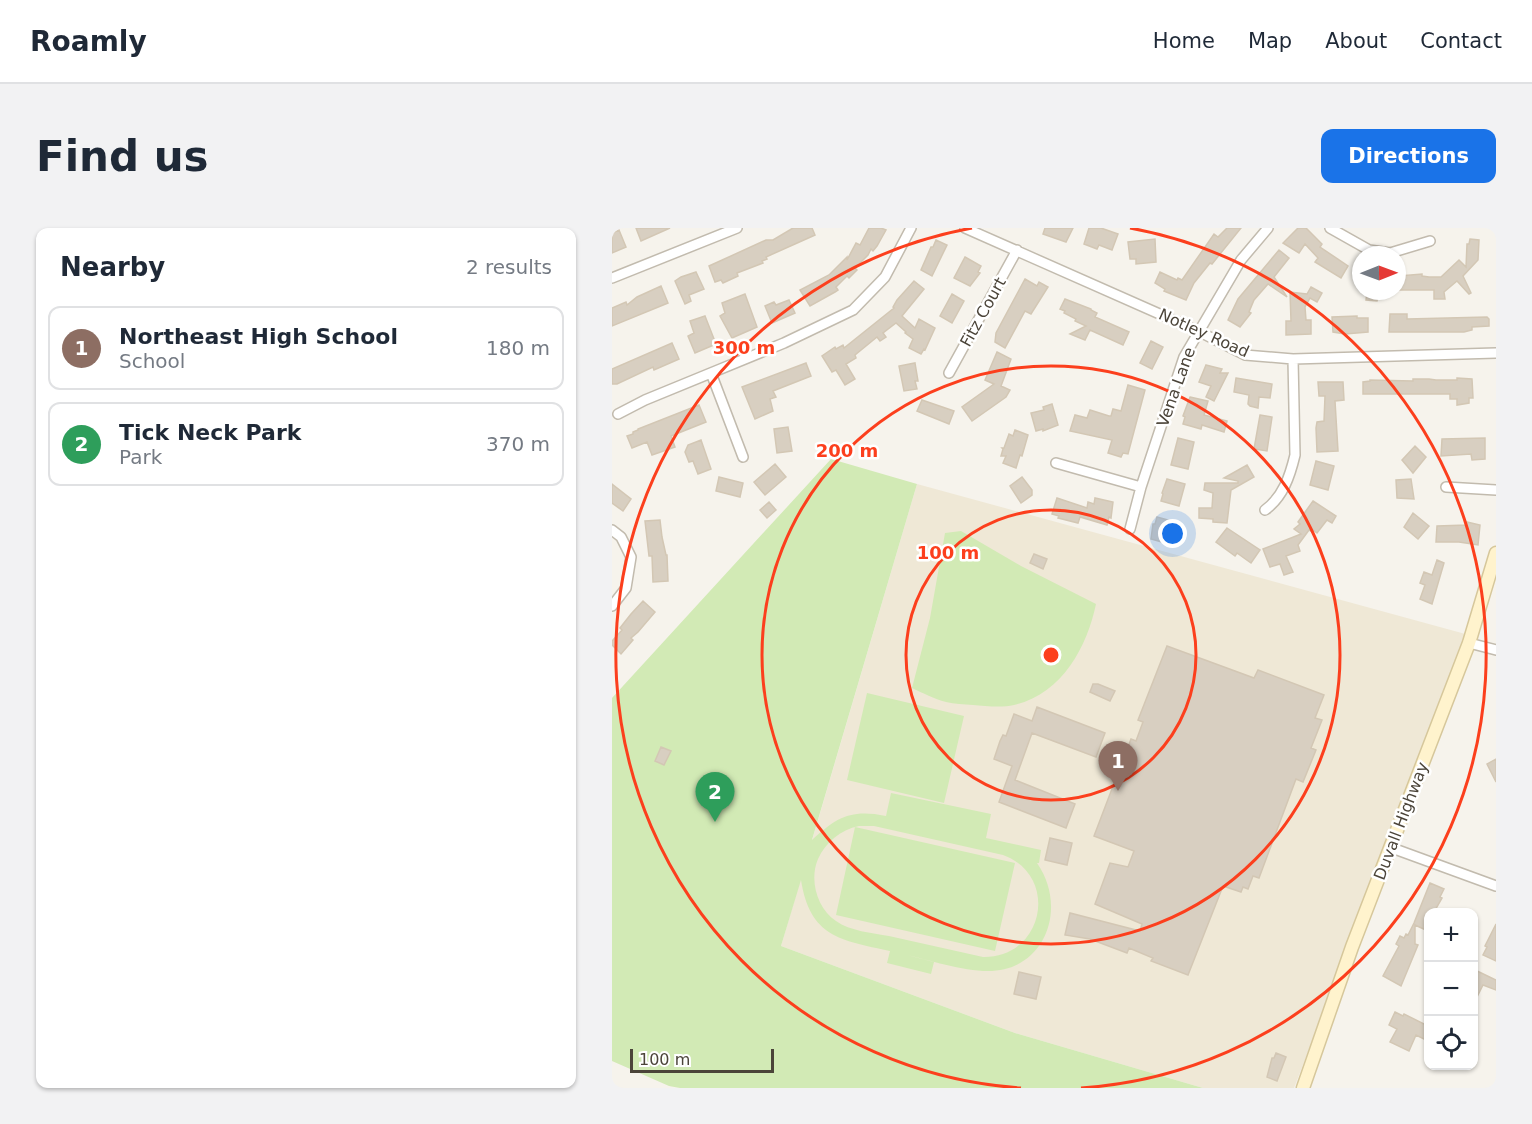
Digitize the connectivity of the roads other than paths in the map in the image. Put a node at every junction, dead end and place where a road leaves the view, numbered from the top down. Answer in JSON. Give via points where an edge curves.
{"nodes":[{"id":1,"x":737,"y":228,"type":"edge"},
{"id":2,"x":911,"y":228,"type":"edge"},
{"id":3,"x":965,"y":228,"type":"edge"},
{"id":4,"x":1269,"y":228,"type":"edge"},
{"id":5,"x":1330,"y":228,"type":"edge"},
{"id":6,"x":1430,"y":241,"type":"dead end"},
{"id":7,"x":1017,"y":250,"type":"junction"},
{"id":8,"x":612,"y":278,"type":"edge"},
{"id":9,"x":1198,"y":331,"type":"junction"},
{"id":10,"x":1496,"y":353,"type":"edge"},
{"id":11,"x":1293,"y":359,"type":"junction"},
{"id":12,"x":711,"y":373,"type":"junction"},
{"id":13,"x":949,"y":373,"type":"dead end"},
{"id":14,"x":618,"y":414,"type":"dead end"},
{"id":15,"x":743,"y":457,"type":"dead end"},
{"id":16,"x":1056,"y":463,"type":"dead end"},
{"id":17,"x":1141,"y":487,"type":"junction"},
{"id":18,"x":1446,"y":487,"type":"dead end"},
{"id":19,"x":1496,"y":490,"type":"edge"},
{"id":20,"x":1265,"y":510,"type":"dead end"},
{"id":21,"x":1130,"y":529,"type":"dead end"},
{"id":22,"x":612,"y":530,"type":"edge"},
{"id":23,"x":1496,"y":553,"type":"edge"},
{"id":24,"x":612,"y":606,"type":"edge"},
{"id":25,"x":1469,"y":644,"type":"junction"},
{"id":26,"x":1496,"y":650,"type":"edge"},
{"id":27,"x":1392,"y":848,"type":"junction"},
{"id":28,"x":1496,"y":886,"type":"edge"},
{"id":29,"x":1303,"y":1088,"type":"edge"}],
"edges":[{"from":1,"to":8,"type":"street"},
{"from":2,"to":12,"type":"street","via":[[885,277],[853,310]]},
{"from":3,"to":7,"type":"street","name":"Notley Road"},
{"from":4,"to":9,"type":"street","name":"Vena Lane","via":[[1241,260]]},
{"from":5,"to":6,"type":"street","via":[[1369,250],[1390,253]]},
{"from":7,"to":9,"type":"street","name":"Notley Road"},
{"from":7,"to":13,"type":"street","name":"Fitz Court"},
{"from":9,"to":11,"type":"street","name":"Notley Road","via":[[1245,355]]},
{"from":9,"to":17,"type":"street","name":"Vena Lane","via":[[1184,357]]},
{"from":10,"to":11,"type":"street","name":"Notley Road"},
{"from":11,"to":20,"type":"street","via":[[1295,455],[1282,492]]},
{"from":12,"to":14,"type":"street"},
{"from":12,"to":15,"type":"street"},
{"from":16,"to":17,"type":"street"},
{"from":17,"to":21,"type":"street","name":"Vena Lane"},
{"from":18,"to":19,"type":"street"},
{"from":22,"to":24,"type":"street","via":[[621,537],[631,557],[626,588]]},
{"from":23,"to":25,"type":"street","name":"Duvall Highway"},
{"from":25,"to":26,"type":"street"},
{"from":25,"to":27,"type":"street","name":"Duvall Highway"},
{"from":27,"to":28,"type":"street"},
{"from":27,"to":29,"type":"street","name":"Duvall Highway","via":[[1352,947]]}]}
